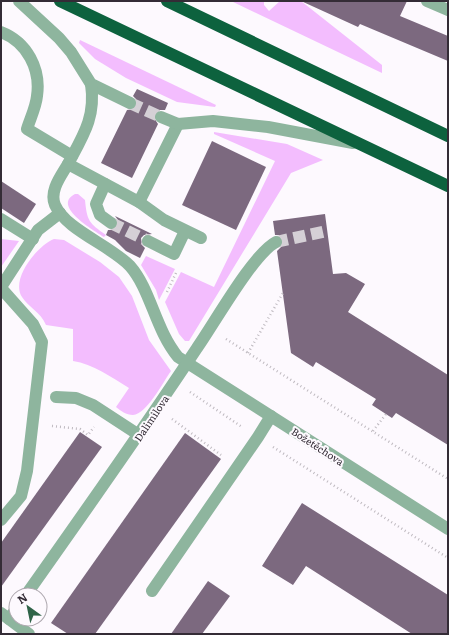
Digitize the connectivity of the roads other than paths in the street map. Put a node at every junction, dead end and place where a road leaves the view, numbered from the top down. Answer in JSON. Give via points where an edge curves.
{"nodes":[{"id":1,"x":19,"y":1,"type":"edge"},
{"id":2,"x":60,"y":1,"type":"edge"},
{"id":3,"x":166,"y":1,"type":"edge"},
{"id":4,"x":427,"y":2,"type":"edge"},
{"id":5,"x":448,"y":10,"type":"edge"},
{"id":6,"x":1,"y":32,"type":"edge"},
{"id":7,"x":91,"y":84,"type":"junction"},
{"id":8,"x":130,"y":103,"type":"tunnel mouth"},
{"id":9,"x":161,"y":117,"type":"tunnel mouth"},
{"id":10,"x":178,"y":124,"type":"junction"},
{"id":11,"x":448,"y":136,"type":"edge"},
{"id":12,"x":361,"y":144,"type":"junction"},
{"id":13,"x":70,"y":160,"type":"junction"},
{"id":14,"x":105,"y":184,"type":"junction"},
{"id":15,"x":448,"y":186,"type":"edge"},
{"id":16,"x":139,"y":202,"type":"junction"},
{"id":17,"x":60,"y":213,"type":"junction"},
{"id":18,"x":1,"y":219,"type":"edge"},
{"id":19,"x":111,"y":223,"type":"tunnel mouth"},
{"id":20,"x":185,"y":231,"type":"junction"},
{"id":21,"x":201,"y":238,"type":"dead end"},
{"id":22,"x":33,"y":239,"type":"junction"},
{"id":23,"x":148,"y":241,"type":"tunnel mouth"},
{"id":24,"x":276,"y":242,"type":"tunnel mouth"},
{"id":25,"x":1,"y":288,"type":"edge"},
{"id":26,"x":188,"y":363,"type":"junction"},
{"id":27,"x":56,"y":397,"type":"dead end"},
{"id":28,"x":271,"y":416,"type":"junction"},
{"id":29,"x":139,"y":435,"type":"junction"},
{"id":30,"x":1,"y":520,"type":"edge"},
{"id":31,"x":448,"y":529,"type":"edge"},
{"id":32,"x":32,"y":587,"type":"edge"},
{"id":33,"x":152,"y":591,"type":"dead end"}],
"edges":[{"from":1,"to":7,"type":"street","via":[[59,38]]},
{"from":2,"to":12,"type":"highway"},
{"from":3,"to":11,"type":"highway"},
{"from":4,"to":5,"type":"street"},
{"from":6,"to":13,"type":"street","via":[[16,40],[25,49],[37,72],[37,97],[27,129]]},
{"from":7,"to":8,"type":"street"},
{"from":7,"to":13,"type":"street","via":[[93,97],[90,118]]},
{"from":9,"to":10,"type":"street"},
{"from":10,"to":12,"type":"street","via":[[213,121],[268,127]]},
{"from":10,"to":16,"type":"street"},
{"from":12,"to":15,"type":"highway"},
{"from":13,"to":14,"type":"street"},
{"from":13,"to":17,"type":"street","via":[[54,189],[53,198]]},
{"from":14,"to":16,"type":"street"},
{"from":14,"to":19,"type":"street","via":[[96,204],[100,215]]},
{"from":16,"to":20,"type":"street"},
{"from":17,"to":22,"type":"street","via":[[38,230]]},
{"from":17,"to":26,"type":"street","name":"Božetěchova","via":[[71,224],[117,254],[131,268],[145,292],[166,341],[178,357]]},
{"from":18,"to":22,"type":"street"},
{"from":20,"to":21,"type":"street"},
{"from":20,"to":23,"type":"street","via":[[174,254]]},
{"from":22,"to":25,"type":"street"},
{"from":24,"to":26,"type":"street","name":"Dalimilova","via":[[266,247]]},
{"from":25,"to":30,"type":"street","via":[[33,324],[42,342],[27,471],[21,496]]},
{"from":26,"to":28,"type":"street","name":"Božetěchova"},
{"from":26,"to":29,"type":"street","name":"Dalimilova"},
{"from":27,"to":29,"type":"street","via":[[76,398],[93,404]]},
{"from":28,"to":31,"type":"street","name":"Božetěchova"},
{"from":28,"to":33,"type":"street"},
{"from":29,"to":32,"type":"street","name":"Dalimilova"}]}
